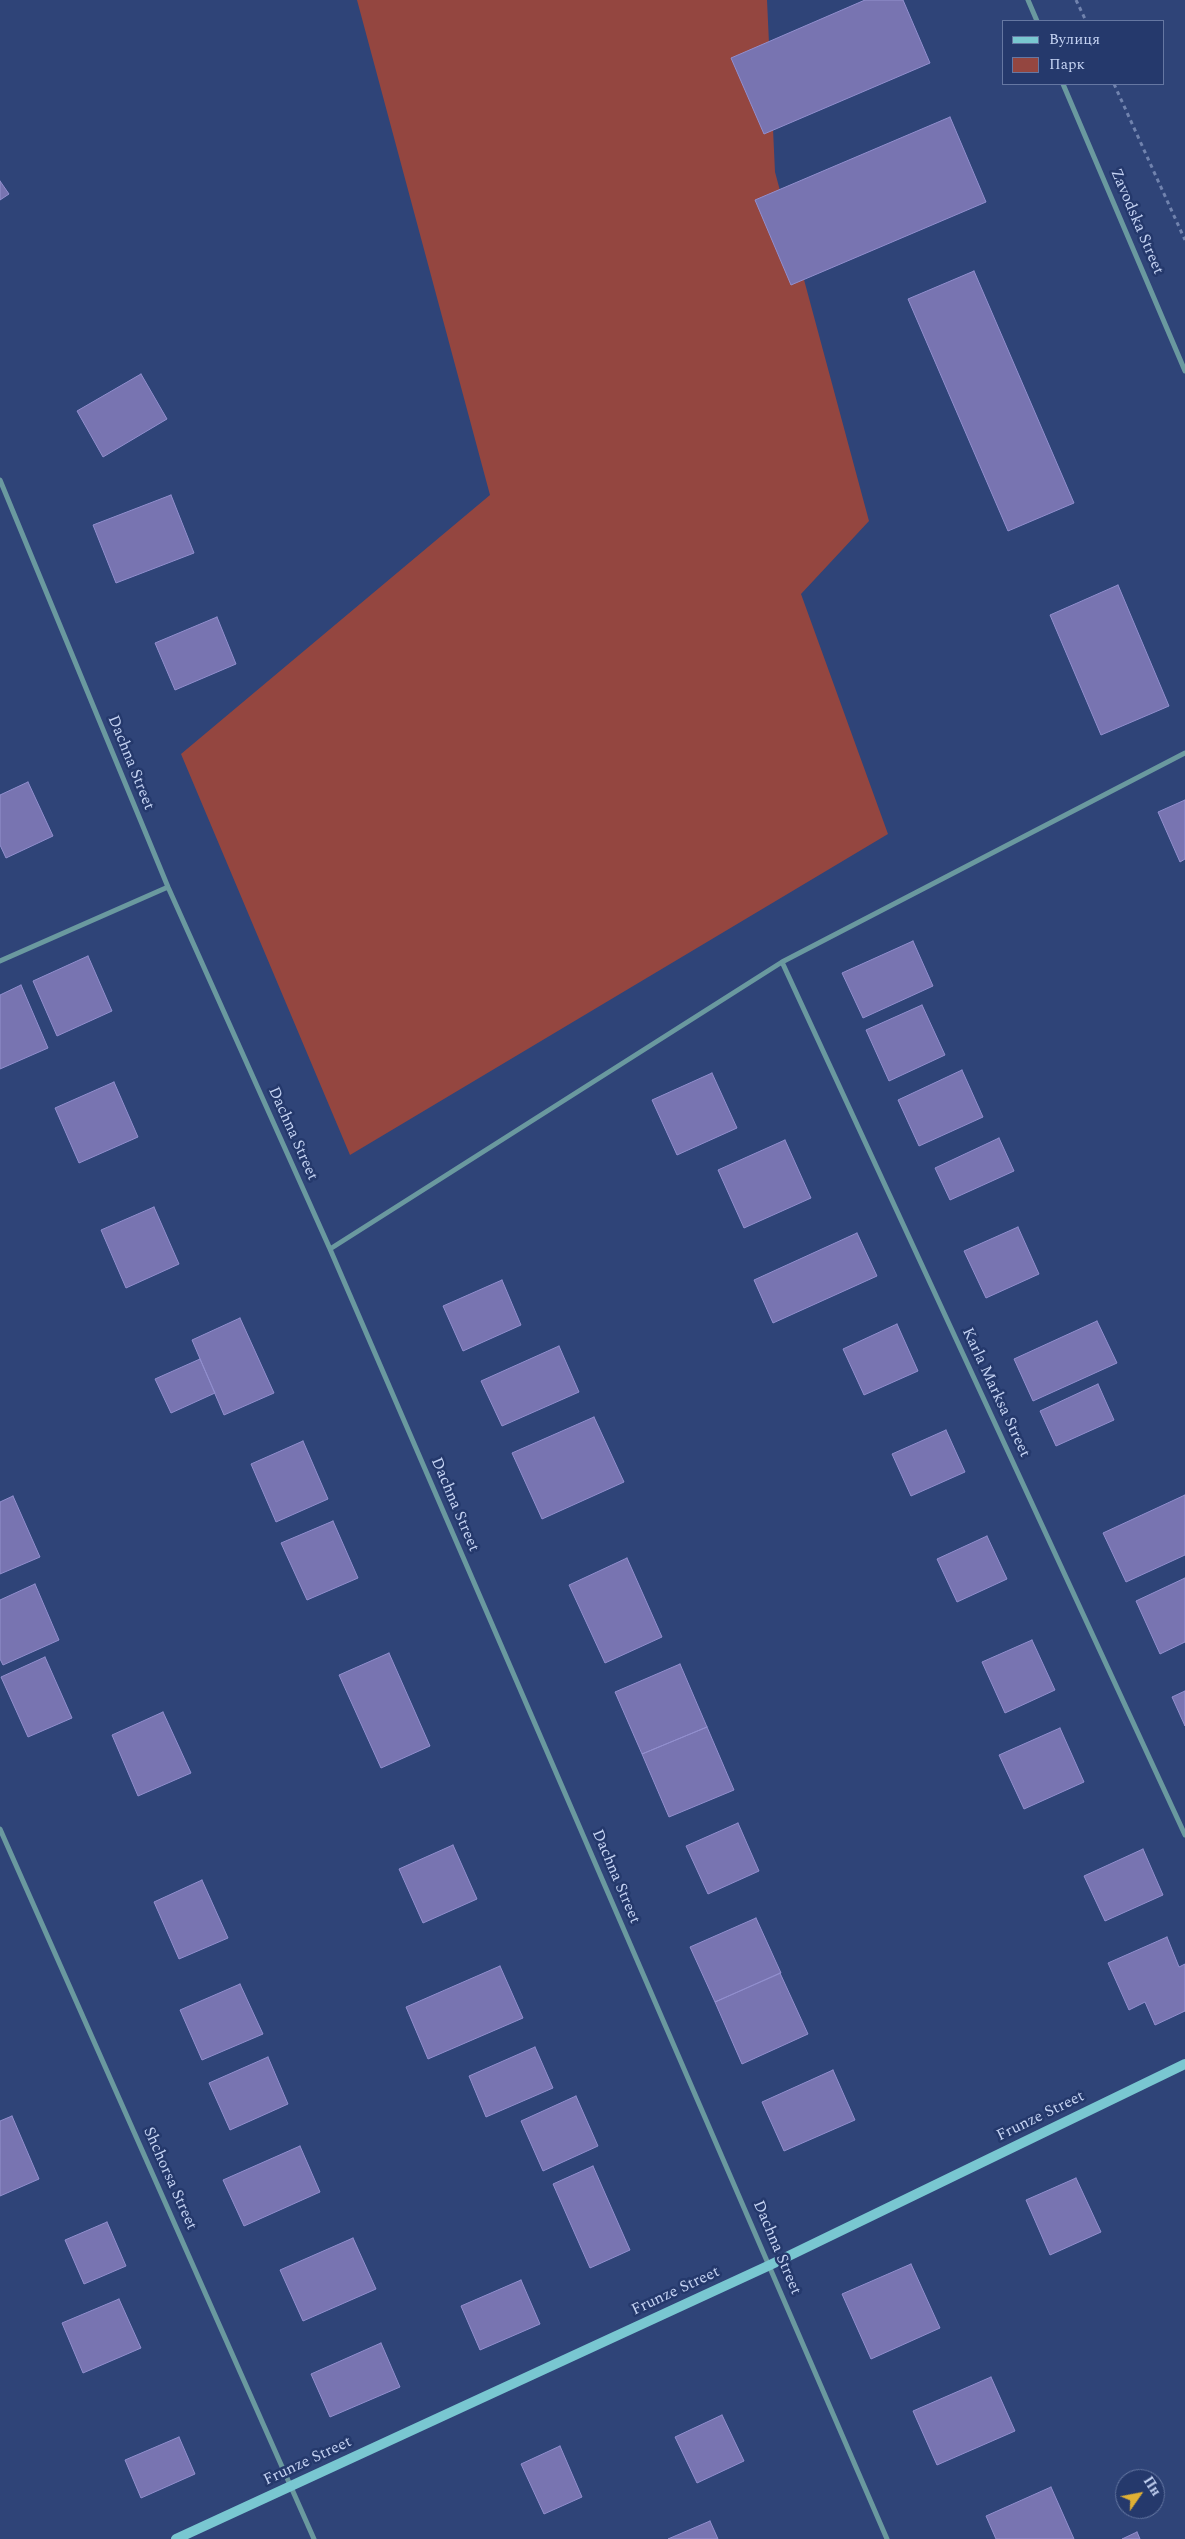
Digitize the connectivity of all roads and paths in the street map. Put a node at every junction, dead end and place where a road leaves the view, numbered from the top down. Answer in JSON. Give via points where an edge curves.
{"nodes":[{"id":1,"x":1028,"y":0,"type":"edge"},
{"id":2,"x":1076,"y":0,"type":"edge"},
{"id":3,"x":1036,"y":20,"type":"edge"},
{"id":4,"x":1086,"y":20,"type":"edge"},
{"id":5,"x":1063,"y":85,"type":"edge"},
{"id":6,"x":1114,"y":85,"type":"edge"},
{"id":7,"x":1185,"y":240,"type":"edge"},
{"id":8,"x":1185,"y":371,"type":"edge"},
{"id":9,"x":0,"y":480,"type":"edge"},
{"id":10,"x":1185,"y":752,"type":"edge"},
{"id":11,"x":168,"y":887,"type":"junction"},
{"id":12,"x":0,"y":961,"type":"edge"},
{"id":13,"x":782,"y":962,"type":"junction"},
{"id":14,"x":330,"y":1249,"type":"junction"},
{"id":15,"x":0,"y":1829,"type":"edge"},
{"id":16,"x":1185,"y":1835,"type":"edge"},
{"id":17,"x":1185,"y":2064,"type":"edge"},
{"id":18,"x":770,"y":2265,"type":"junction"},
{"id":19,"x":292,"y":2486,"type":"junction"},
{"id":20,"x":176,"y":2539,"type":"edge"},
{"id":21,"x":314,"y":2539,"type":"edge"},
{"id":22,"x":887,"y":2539,"type":"edge"}],
"edges":[{"from":1,"to":3,"type":"street"},
{"from":2,"to":4,"type":"path"},
{"from":5,"to":8,"type":"street","name":"Zavodska Street"},
{"from":6,"to":7,"type":"path"},
{"from":9,"to":11,"type":"street","name":"Dachna Street"},
{"from":10,"to":13,"type":"street"},
{"from":11,"to":12,"type":"street"},
{"from":11,"to":14,"type":"street","name":"Dachna Street"},
{"from":13,"to":14,"type":"street"},
{"from":13,"to":16,"type":"street","name":"Karla Marksa Street"},
{"from":14,"to":18,"type":"street","name":"Dachna Street"},
{"from":15,"to":19,"type":"street","name":"Shchorsa Street"},
{"from":17,"to":18,"type":"street","name":"Frunze Street"},
{"from":18,"to":19,"type":"street","name":"Frunze Street"},
{"from":18,"to":22,"type":"street","name":"Dachna Street"},
{"from":19,"to":20,"type":"street","name":"Frunze Street"},
{"from":19,"to":21,"type":"street","name":"Shchorsa Street"}]}
